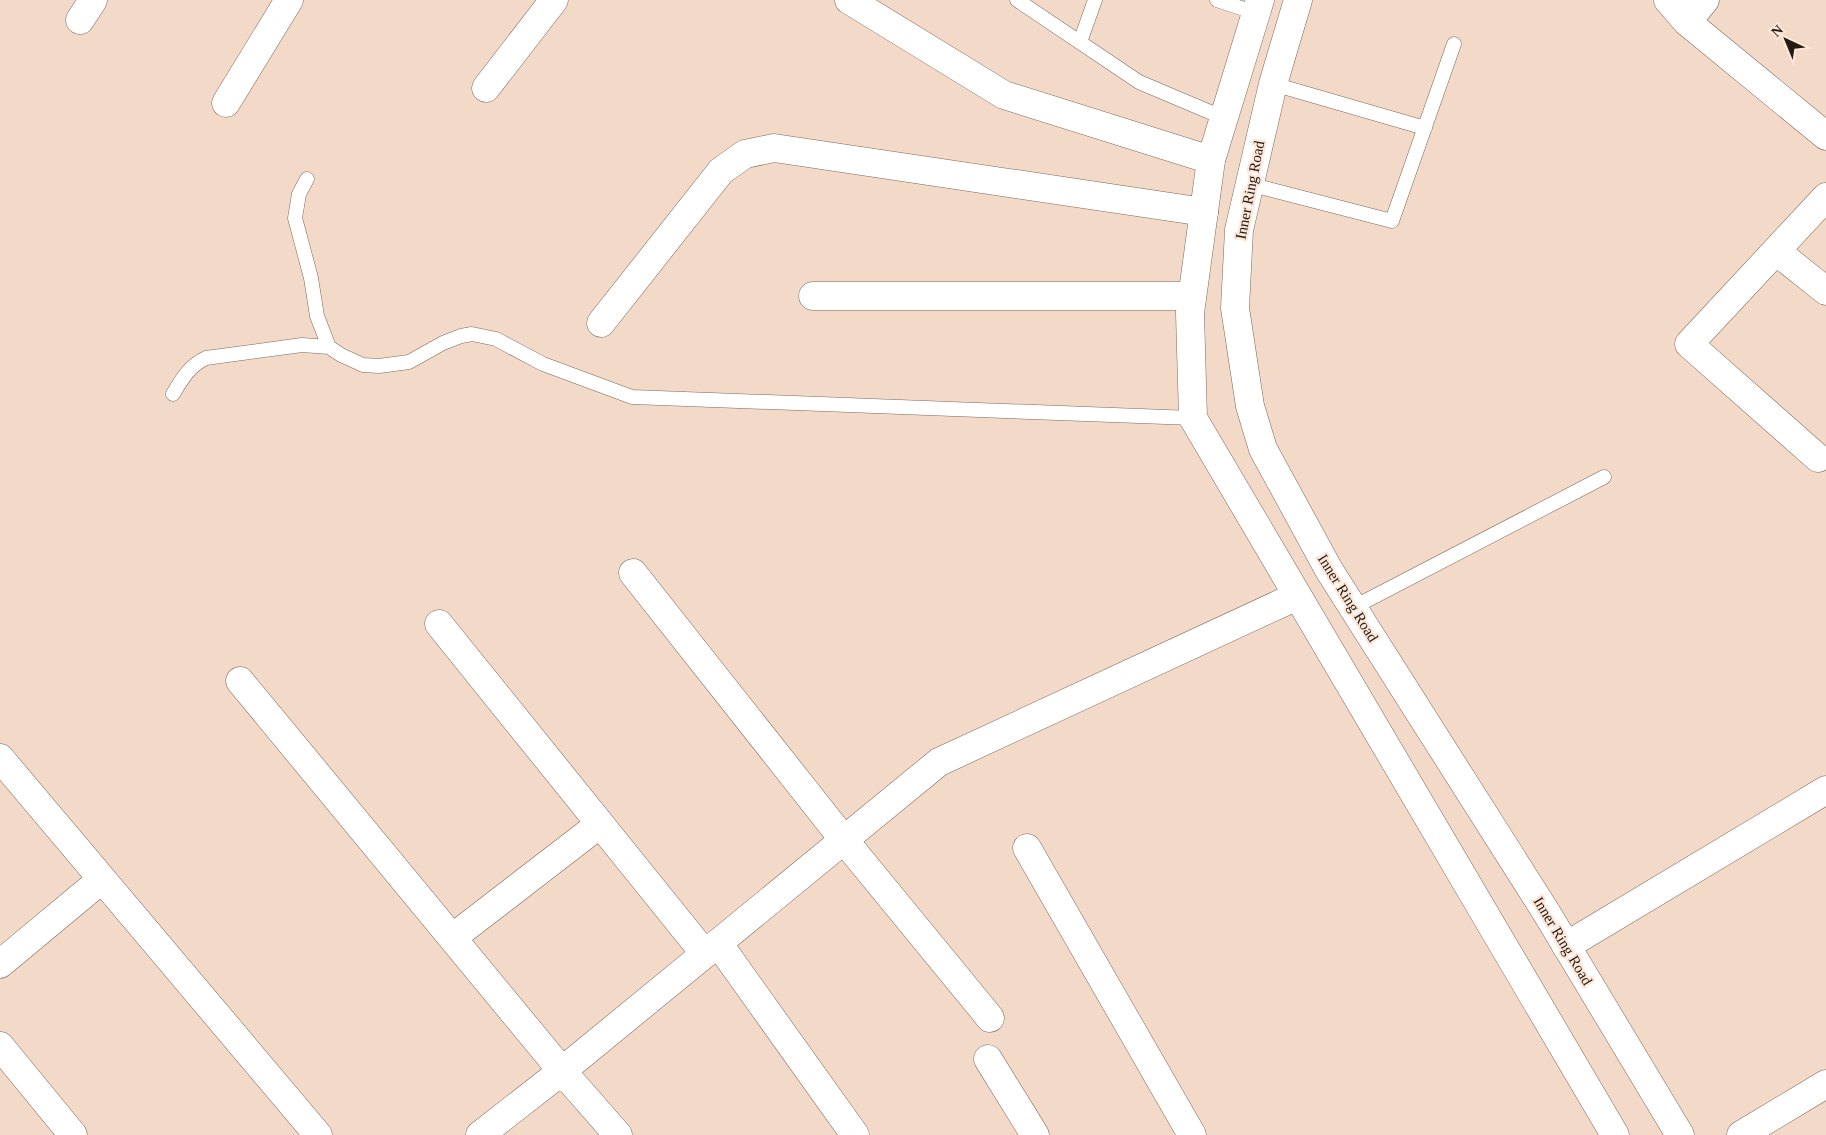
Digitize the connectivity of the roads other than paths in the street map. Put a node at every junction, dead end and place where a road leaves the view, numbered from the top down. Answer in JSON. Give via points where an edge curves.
{"nodes":[{"id":1,"x":289,"y":0,"type":"edge"},
{"id":2,"x":554,"y":0,"type":"edge"},
{"id":3,"x":849,"y":0,"type":"edge"},
{"id":4,"x":1017,"y":0,"type":"edge"},
{"id":5,"x":1095,"y":0,"type":"edge"},
{"id":6,"x":1217,"y":0,"type":"edge"},
{"id":7,"x":1298,"y":0,"type":"edge"},
{"id":8,"x":1668,"y":0,"type":"edge"},
{"id":9,"x":1705,"y":0,"type":"edge"},
{"id":10,"x":1258,"y":7,"type":"edge"},
{"id":11,"x":1687,"y":22,"type":"junction"},
{"id":12,"x":1080,"y":42,"type":"junction"},
{"id":13,"x":1454,"y":44,"type":"dead end"},
{"id":14,"x":1273,"y":84,"type":"junction"},
{"id":15,"x":486,"y":88,"type":"dead end"},
{"id":16,"x":226,"y":103,"type":"dead end"},
{"id":17,"x":1224,"y":118,"type":"junction"},
{"id":18,"x":1820,"y":123,"type":"edge"},
{"id":19,"x":1425,"y":128,"type":"junction"},
{"id":20,"x":1211,"y":160,"type":"junction"},
{"id":21,"x":306,"y":179,"type":"dead end"},
{"id":22,"x":1248,"y":184,"type":"junction"},
{"id":23,"x":1826,"y":197,"type":"edge"},
{"id":24,"x":1204,"y":212,"type":"junction"},
{"id":25,"x":1776,"y":251,"type":"junction"},
{"id":26,"x":1826,"y":291,"type":"edge"},
{"id":27,"x":813,"y":296,"type":"dead end"},
{"id":28,"x":1192,"y":296,"type":"junction"},
{"id":29,"x":601,"y":323,"type":"dead end"},
{"id":30,"x":329,"y":346,"type":"junction"},
{"id":31,"x":173,"y":394,"type":"dead end"},
{"id":32,"x":1193,"y":418,"type":"junction"},
{"id":33,"x":1818,"y":458,"type":"dead end"},
{"id":34,"x":1604,"y":477,"type":"dead end"},
{"id":35,"x":633,"y":573,"type":"dead end"},
{"id":36,"x":1297,"y":596,"type":"junction"},
{"id":37,"x":1354,"y":607,"type":"junction"},
{"id":38,"x":439,"y":624,"type":"dead end"},
{"id":39,"x":240,"y":681,"type":"dead end"},
{"id":40,"x":0,"y":758,"type":"edge"},
{"id":41,"x":1826,"y":790,"type":"edge"},
{"id":42,"x":600,"y":824,"type":"junction"},
{"id":43,"x":844,"y":840,"type":"junction"},
{"id":44,"x":1027,"y":848,"type":"dead end"},
{"id":45,"x":101,"y":880,"type":"junction"},
{"id":46,"x":452,"y":938,"type":"junction"},
{"id":47,"x":1566,"y":946,"type":"junction"},
{"id":48,"x":711,"y":949,"type":"junction"},
{"id":49,"x":0,"y":964,"type":"edge"},
{"id":50,"x":990,"y":1018,"type":"dead end"},
{"id":51,"x":0,"y":1046,"type":"edge"},
{"id":52,"x":988,"y":1059,"type":"dead end"},
{"id":53,"x":562,"y":1071,"type":"junction"},
{"id":54,"x":1826,"y":1084,"type":"edge"},
{"id":55,"x":485,"y":1130,"type":"edge"},
{"id":56,"x":1183,"y":1132,"type":"edge"},
{"id":57,"x":73,"y":1135,"type":"edge"},
{"id":58,"x":318,"y":1135,"type":"edge"},
{"id":59,"x":618,"y":1135,"type":"edge"},
{"id":60,"x":855,"y":1135,"type":"edge"},
{"id":61,"x":1035,"y":1135,"type":"edge"},
{"id":62,"x":1615,"y":1135,"type":"edge"},
{"id":63,"x":1680,"y":1135,"type":"edge"},
{"id":64,"x":1740,"y":1135,"type":"edge"}],
"edges":[{"from":1,"to":16,"type":"main road"},
{"from":2,"to":15,"type":"main road"},
{"from":3,"to":20,"type":"main road","via":[[1004,95]]},
{"from":4,"to":12,"type":"lane"},
{"from":5,"to":12,"type":"lane"},
{"from":6,"to":10,"type":"lane"},
{"from":7,"to":14,"type":"main road","name":"Inner Ring Road"},
{"from":8,"to":11,"type":"main road"},
{"from":9,"to":11,"type":"main road"},
{"from":10,"to":17,"type":"main road"},
{"from":11,"to":18,"type":"main road"},
{"from":12,"to":17,"type":"lane","via":[[1139,82]]},
{"from":13,"to":19,"type":"lane"},
{"from":14,"to":19,"type":"lane"},
{"from":14,"to":22,"type":"main road","name":"Inner Ring Road"},
{"from":17,"to":20,"type":"main road"},
{"from":19,"to":22,"type":"lane","via":[[1392,221]]},
{"from":20,"to":24,"type":"main road"},
{"from":21,"to":30,"type":"lane","via":[[294,218],[311,278],[317,316]]},
{"from":22,"to":37,"type":"main road","name":"Inner Ring Road","via":[[1239,230],[1235,308],[1250,406],[1263,449],[1279,480],[1329,570]]},
{"from":23,"to":25,"type":"main road"},
{"from":24,"to":28,"type":"main road"},
{"from":24,"to":29,"type":"main road","via":[[774,148],[745,154],[721,171]]},
{"from":25,"to":26,"type":"main road"},
{"from":25,"to":33,"type":"main road","via":[[1689,344]]},
{"from":27,"to":28,"type":"main road"},
{"from":28,"to":32,"type":"main road"},
{"from":30,"to":31,"type":"lane","via":[[302,345],[206,358],[188,370]]},
{"from":30,"to":32,"type":"lane","via":[[363,365],[379,366],[410,362],[462,336],[472,334],[496,338],[543,364],[632,397]]},
{"from":32,"to":36,"type":"main road"},
{"from":34,"to":37,"type":"lane"},
{"from":35,"to":43,"type":"main road"},
{"from":36,"to":43,"type":"main road","via":[[939,762]]},
{"from":36,"to":62,"type":"main road"},
{"from":37,"to":47,"type":"main road","name":"Inner Ring Road"},
{"from":38,"to":42,"type":"main road"},
{"from":39,"to":46,"type":"main road"},
{"from":40,"to":45,"type":"main road"},
{"from":41,"to":47,"type":"main road"},
{"from":42,"to":46,"type":"main road"},
{"from":42,"to":48,"type":"main road"},
{"from":43,"to":48,"type":"main road"},
{"from":43,"to":50,"type":"main road"},
{"from":44,"to":56,"type":"main road"},
{"from":45,"to":49,"type":"main road"},
{"from":45,"to":58,"type":"main road"},
{"from":46,"to":53,"type":"main road"},
{"from":47,"to":63,"type":"main road","name":"Inner Ring Road"},
{"from":48,"to":53,"type":"main road"},
{"from":48,"to":60,"type":"main road"},
{"from":51,"to":57,"type":"main road"},
{"from":52,"to":61,"type":"main road"},
{"from":53,"to":55,"type":"main road"},
{"from":53,"to":59,"type":"main road"},
{"from":54,"to":64,"type":"main road"}]}
